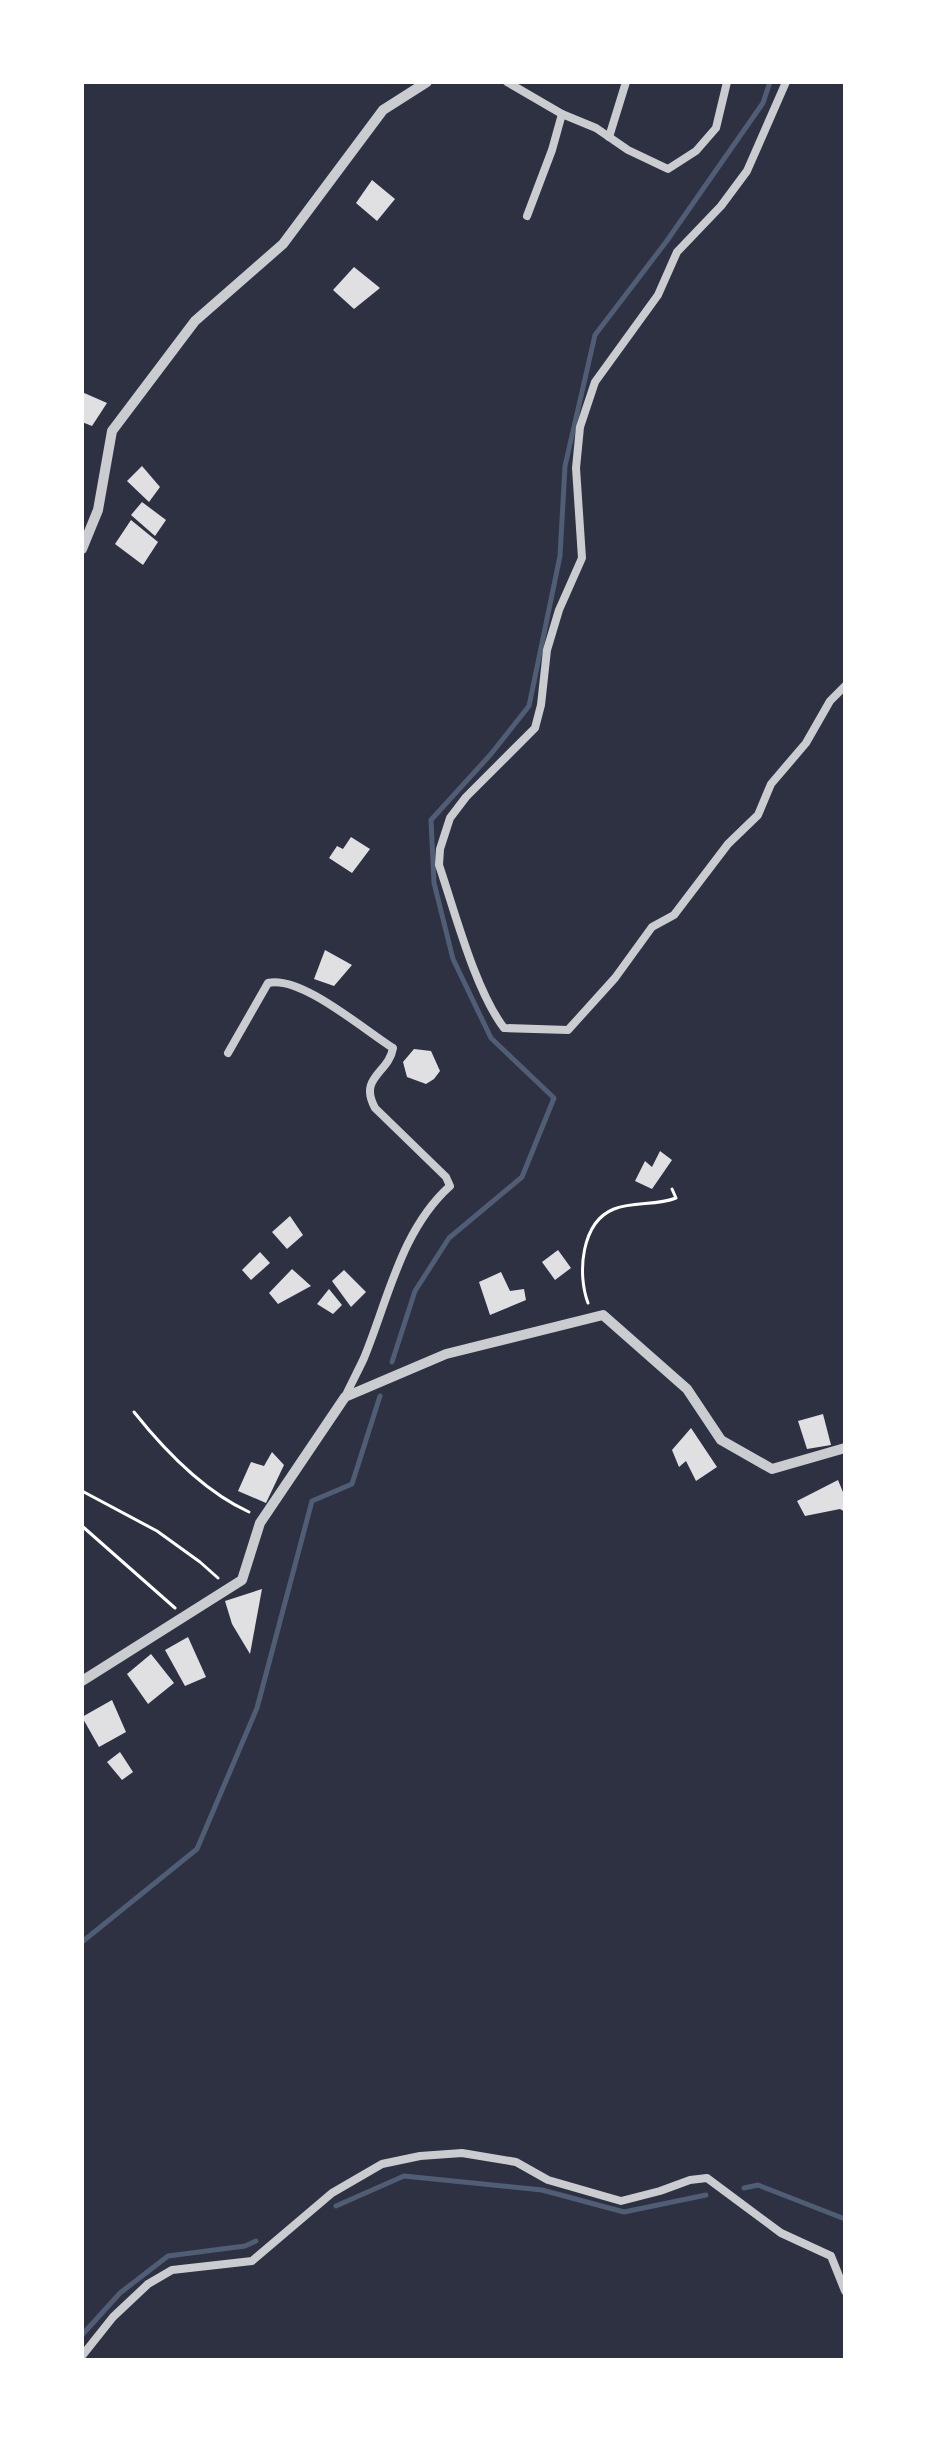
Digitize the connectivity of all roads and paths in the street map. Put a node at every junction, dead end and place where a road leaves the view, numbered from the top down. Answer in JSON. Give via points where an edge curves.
{"nodes":[{"id":1,"x":427,"y":82,"type":"edge"},
{"id":2,"x":507,"y":82,"type":"edge"},
{"id":3,"x":626,"y":82,"type":"edge"},
{"id":4,"x":727,"y":82,"type":"edge"},
{"id":5,"x":786,"y":82,"type":"edge"},
{"id":6,"x":562,"y":114,"type":"junction"},
{"id":7,"x":609,"y":137,"type":"junction"},
{"id":8,"x":527,"y":216,"type":"dead end"},
{"id":9,"x":82,"y":549,"type":"edge"},
{"id":10,"x":845,"y":686,"type":"edge"},
{"id":11,"x":228,"y":1053,"type":"dead end"},
{"id":12,"x":672,"y":1189,"type":"dead end"},
{"id":13,"x":594,"y":1317,"type":"junction"},
{"id":14,"x":345,"y":1397,"type":"junction"},
{"id":15,"x":134,"y":1412,"type":"dead end"},
{"id":16,"x":845,"y":1448,"type":"edge"},
{"id":17,"x":82,"y":1491,"type":"edge"},
{"id":18,"x":264,"y":1518,"type":"junction"},
{"id":19,"x":82,"y":1526,"type":"edge"},
{"id":20,"x":228,"y":1589,"type":"junction"},
{"id":21,"x":170,"y":1604,"type":"dead end"},
{"id":22,"x":82,"y":1681,"type":"edge"},
{"id":23,"x":845,"y":2291,"type":"edge"},
{"id":24,"x":82,"y":2356,"type":"edge"}],
"edges":[{"from":1,"to":9,"type":"street","via":[[383,110],[283,244],[195,321],[112,431],[98,510]]},
{"from":2,"to":6,"type":"street"},
{"from":3,"to":7,"type":"street"},
{"from":4,"to":7,"type":"street","via":[[716,128],[696,151],[668,169]]},
{"from":5,"to":10,"type":"street","via":[[747,171],[677,252],[658,295],[595,382],[580,427],[576,468],[582,558],[547,650],[535,728],[466,797],[450,818],[440,849],[439,865],[472,960],[491,1010],[504,1028],[568,1030],[652,927],[674,915],[728,844],[758,815],[771,784]]},
{"from":6,"to":7,"type":"street"},
{"from":6,"to":8,"type":"street"},
{"from":11,"to":14,"type":"street","via":[[268,983],[303,987],[393,1048],[370,1088],[370,1098],[450,1186],[418,1228],[392,1278]]},
{"from":12,"to":13,"type":"path","via":[[676,1198],[630,1204],[600,1218],[581,1269]]},
{"from":13,"to":14,"type":"street","via":[[446,1354]]},
{"from":13,"to":16,"type":"street","via":[[603,1315],[687,1389],[721,1440],[772,1469]]},
{"from":14,"to":18,"type":"street"},
{"from":15,"to":18,"type":"path","via":[[196,1478]]},
{"from":17,"to":20,"type":"path","via":[[157,1531]]},
{"from":18,"to":20,"type":"street","via":[[242,1580]]},
{"from":19,"to":21,"type":"path"},
{"from":20,"to":22,"type":"street"},
{"from":23,"to":24,"type":"street","via":[[831,2256],[781,2233],[707,2178],[621,2201],[548,2180],[516,2162],[462,2153],[420,2156],[382,2164],[332,2193],[252,2261],[172,2270],[148,2284]]}]}
